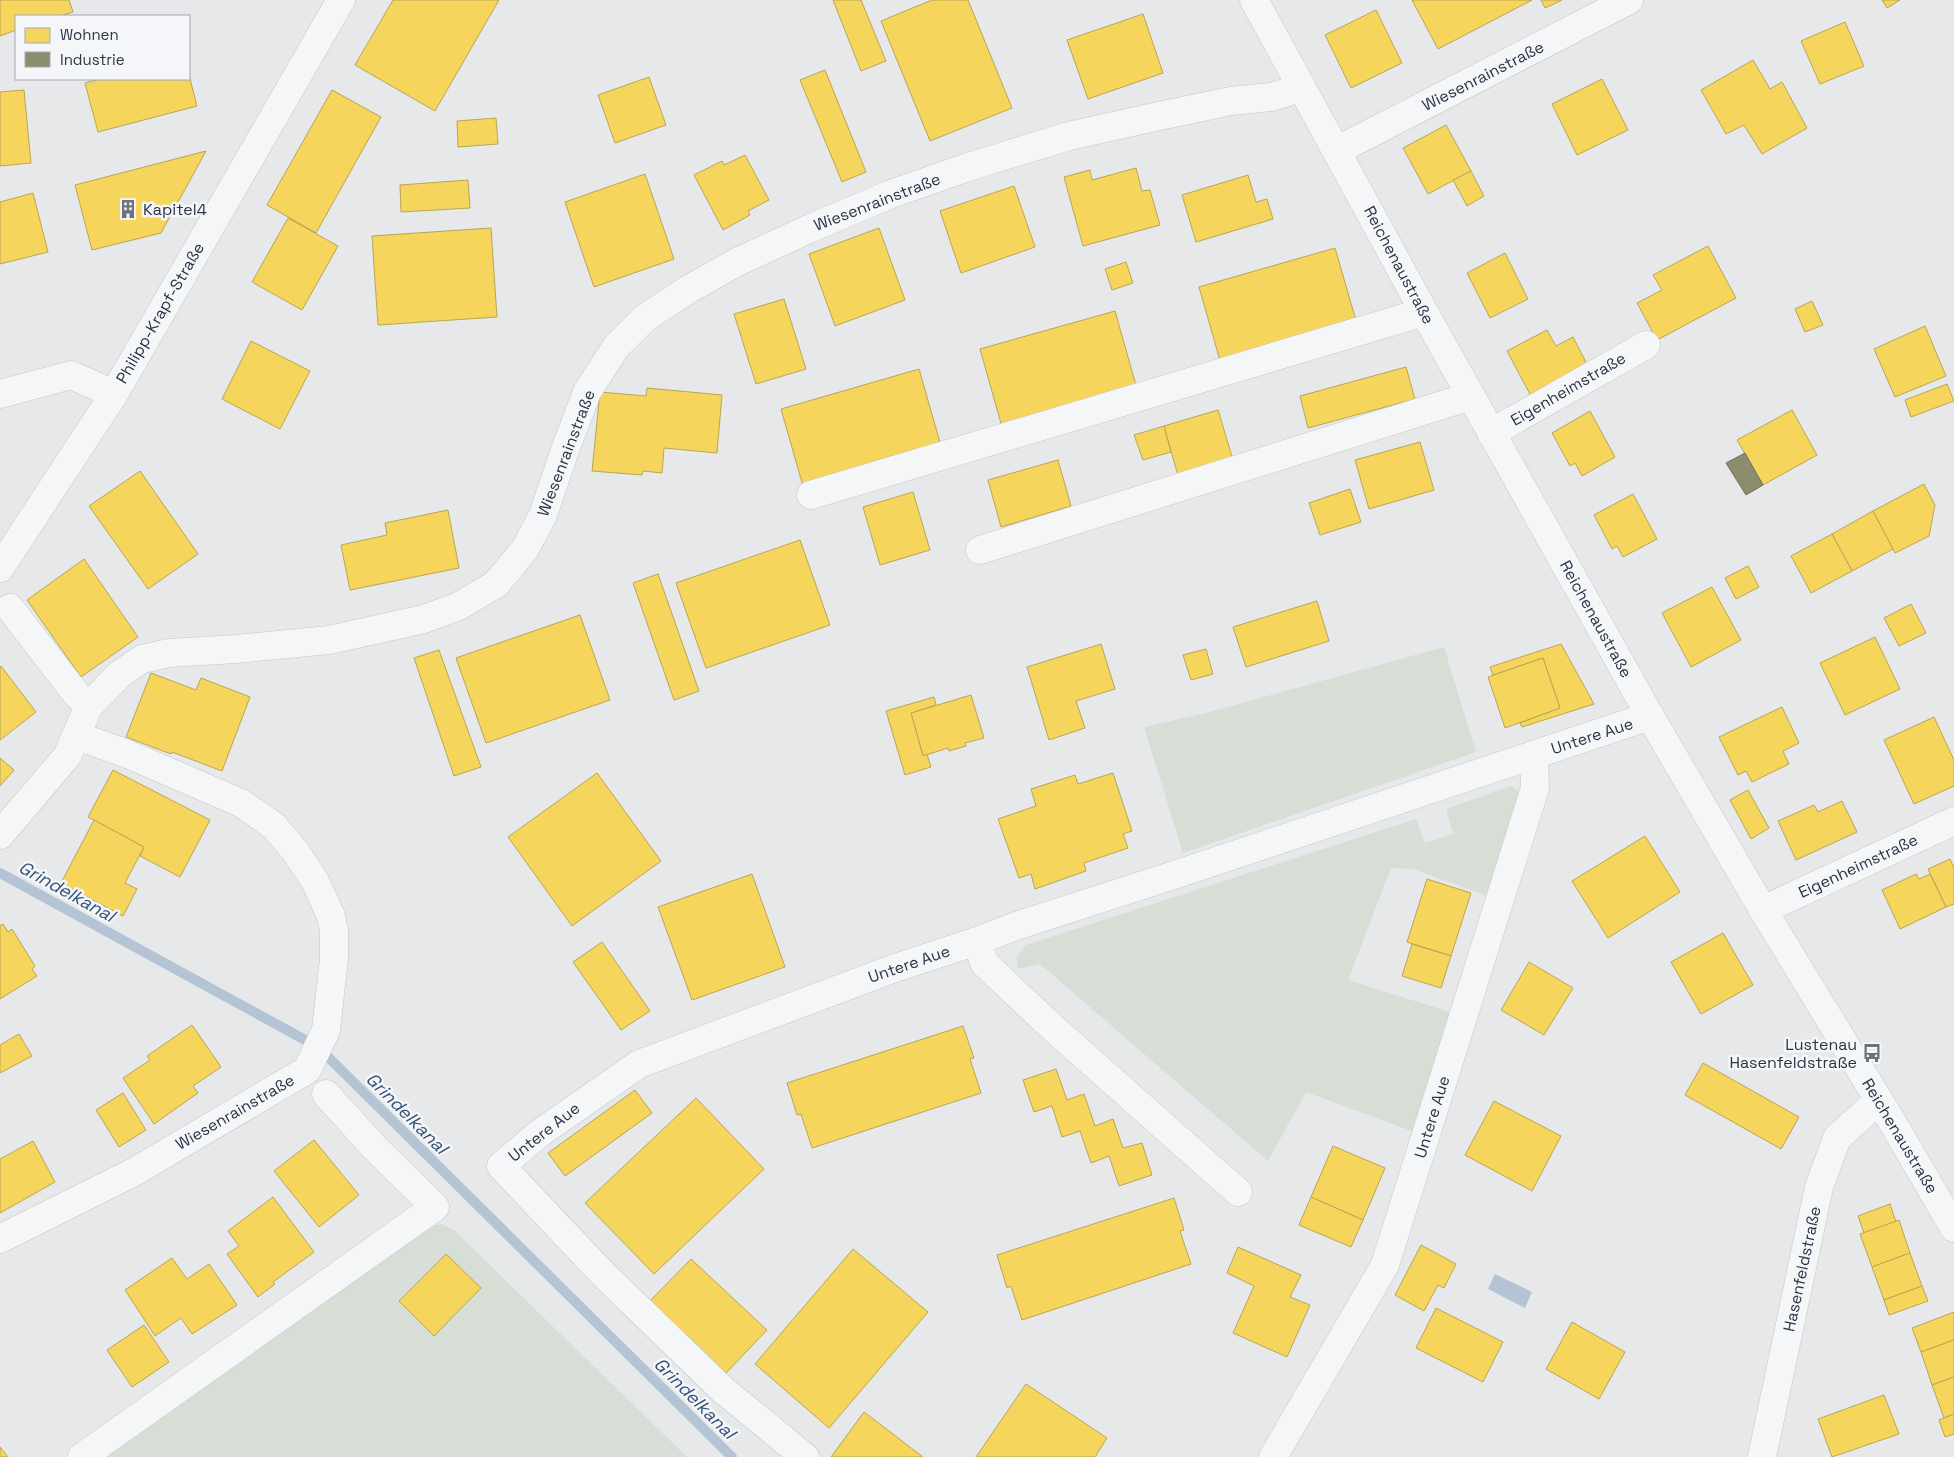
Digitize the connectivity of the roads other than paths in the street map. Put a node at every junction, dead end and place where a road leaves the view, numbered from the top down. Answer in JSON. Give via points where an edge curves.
{"nodes":[{"id":1,"x":341,"y":0,"type":"edge"},
{"id":2,"x":1254,"y":0,"type":"edge"},
{"id":3,"x":1629,"y":0,"type":"edge"},
{"id":4,"x":1300,"y":86,"type":"junction"},
{"id":5,"x":1336,"y":151,"type":"junction"},
{"id":6,"x":1424,"y":312,"type":"junction"},
{"id":7,"x":1646,"y":345,"type":"dead end"},
{"id":8,"x":0,"y":394,"type":"edge"},
{"id":9,"x":114,"y":394,"type":"junction"},
{"id":10,"x":1471,"y":396,"type":"junction"},
{"id":11,"x":1491,"y":433,"type":"junction"},
{"id":12,"x":812,"y":495,"type":"dead end"},
{"id":13,"x":980,"y":550,"type":"dead end"},
{"id":14,"x":0,"y":568,"type":"edge"},
{"id":15,"x":10,"y":608,"type":"dead end"},
{"id":16,"x":89,"y":706,"type":"junction"},
{"id":17,"x":1650,"y":716,"type":"junction"},
{"id":18,"x":77,"y":736,"type":"junction"},
{"id":19,"x":1534,"y":755,"type":"junction"},
{"id":20,"x":1954,"y":821,"type":"edge"},
{"id":21,"x":0,"y":835,"type":"edge"},
{"id":22,"x":1763,"y":910,"type":"junction"},
{"id":23,"x":977,"y":941,"type":"junction"},
{"id":24,"x":326,"y":1094,"type":"dead end"},
{"id":25,"x":1879,"y":1100,"type":"junction"},
{"id":26,"x":1238,"y":1192,"type":"dead end"},
{"id":27,"x":1954,"y":1228,"type":"edge"},
{"id":28,"x":0,"y":1240,"type":"edge"},
{"id":29,"x":82,"y":1457,"type":"edge"},
{"id":30,"x":805,"y":1457,"type":"edge"},
{"id":31,"x":1273,"y":1457,"type":"edge"},
{"id":32,"x":1762,"y":1457,"type":"edge"}],
"edges":[{"from":1,"to":9,"type":"street","name":"Philipp-Krapf-Straße"},
{"from":2,"to":4,"type":"street","name":"Reichenaustraße"},
{"from":3,"to":5,"type":"street","name":"Wiesenrainstraße"},
{"from":4,"to":5,"type":"street","name":"Reichenaustraße"},
{"from":4,"to":16,"type":"street","name":"Wiesenrainstraße","via":[[1270,97],[1231,102],[1069,136],[968,167],[891,194],[737,262],[645,318],[616,347],[587,392],[543,515],[525,549],[496,584],[459,606],[424,619],[329,640],[169,653],[142,659],[120,674]]},
{"from":5,"to":6,"type":"street","name":"Reichenaustraße"},
{"from":6,"to":10,"type":"street","name":"Reichenaustraße"},
{"from":6,"to":12,"type":"street"},
{"from":7,"to":11,"type":"street","name":"Eigenheimstraße"},
{"from":8,"to":9,"type":"street","via":[[71,375]]},
{"from":9,"to":14,"type":"street","name":"Philipp-Krapf-Straße"},
{"from":10,"to":11,"type":"street","name":"Reichenaustraße"},
{"from":10,"to":13,"type":"street"},
{"from":11,"to":17,"type":"street","name":"Reichenaustraße"},
{"from":15,"to":16,"type":"street"},
{"from":16,"to":18,"type":"street","name":"Wiesenrainstraße"},
{"from":17,"to":19,"type":"street","name":"Untere Aue"},
{"from":17,"to":22,"type":"street","name":"Reichenaustraße"},
{"from":18,"to":21,"type":"street","name":"Wiesenrainstraße","via":[[67,756]]},
{"from":18,"to":28,"type":"street","name":"Wiesenrainstraße","via":[[140,759],[241,803],[274,826],[315,881],[331,916],[334,959],[326,1030],[307,1070],[134,1172]]},
{"from":19,"to":23,"type":"street","name":"Untere Aue"},
{"from":19,"to":31,"type":"street","name":"Untere Aue","via":[[1535,788],[1385,1265]]},
{"from":20,"to":22,"type":"street","name":"Eigenheimstraße"},
{"from":22,"to":25,"type":"street","name":"Reichenaustraße"},
{"from":23,"to":26,"type":"street","via":[[984,963],[1052,1028]]},
{"from":23,"to":30,"type":"street","name":"Untere Aue","via":[[895,968],[639,1064],[540,1133],[501,1166],[605,1276],[722,1390]]},
{"from":24,"to":29,"type":"street","via":[[435,1208]]},
{"from":25,"to":27,"type":"street","name":"Reichenaustraße"},
{"from":25,"to":32,"type":"street","name":"Hasenfeldstraße","via":[[1837,1138],[1819,1187]]}]}
